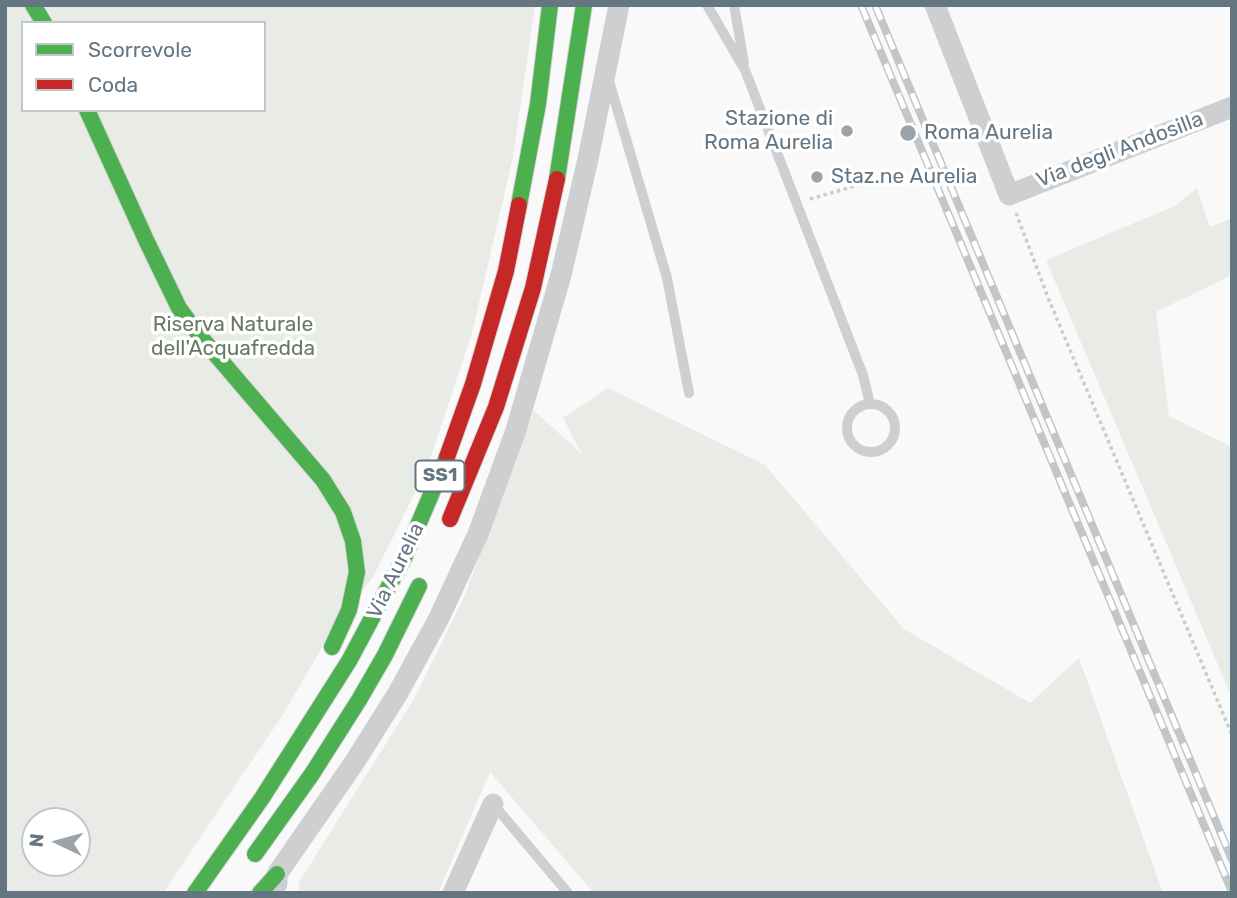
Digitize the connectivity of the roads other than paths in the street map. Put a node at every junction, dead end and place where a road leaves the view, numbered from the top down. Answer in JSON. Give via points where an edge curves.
{"nodes":[{"id":1,"x":33,"y":5,"type":"edge"},
{"id":2,"x":550,"y":5,"type":"edge"},
{"id":3,"x":584,"y":5,"type":"edge"},
{"id":4,"x":619,"y":5,"type":"edge"},
{"id":5,"x":707,"y":5,"type":"edge"},
{"id":6,"x":734,"y":5,"type":"edge"},
{"id":7,"x":935,"y":5,"type":"edge"},
{"id":8,"x":43,"y":21,"type":"edge"},
{"id":9,"x":745,"y":69,"type":"junction"},
{"id":10,"x":606,"y":73,"type":"junction"},
{"id":11,"x":1232,"y":100,"type":"edge"},
{"id":12,"x":1232,"y":107,"type":"edge"},
{"id":13,"x":88,"y":112,"type":"edge"},
{"id":14,"x":1197,"y":119,"type":"junction"},
{"id":15,"x":689,"y":393,"type":"dead end"},
{"id":16,"x":870,"y":404,"type":"junction"},
{"id":17,"x":446,"y":530,"type":"dead end"},
{"id":18,"x":423,"y":577,"type":"dead end"},
{"id":19,"x":326,"y":659,"type":"dead end"},
{"id":20,"x":493,"y":804,"type":"joint"},
{"id":21,"x":209,"y":845,"type":"dead end"},
{"id":22,"x":248,"y":863,"type":"dead end"},
{"id":23,"x":277,"y":883,"type":"edge"},
{"id":24,"x":186,"y":893,"type":"edge"},
{"id":25,"x":195,"y":893,"type":"edge"},
{"id":26,"x":260,"y":893,"type":"edge"},
{"id":27,"x":453,"y":893,"type":"edge"},
{"id":28,"x":568,"y":893,"type":"edge"}],
"edges":[{"from":1,"to":8,"type":"main road"},
{"from":2,"to":25,"type":"main road","name":"Via Aurelia","number":"SS1","via":[[536,115],[506,271],[473,384],[437,483],[404,558],[337,682]]},
{"from":3,"to":17,"type":"main road","name":"Via Aurelia","number":"SS1","via":[[554,201],[533,288],[496,407]]},
{"from":4,"to":10,"type":"street"},
{"from":5,"to":9,"type":"lane"},
{"from":6,"to":9,"type":"lane"},
{"from":7,"to":14,"type":"street","name":"Via degli Andosilla","via":[[1009,195]]},
{"from":9,"to":16,"type":"lane","via":[[863,375]]},
{"from":10,"to":15,"type":"lane","via":[[667,278]]},
{"from":10,"to":23,"type":"street","via":[[561,275],[516,430],[478,534],[398,693]]},
{"from":11,"to":14,"type":"street"},
{"from":12,"to":14,"type":"street","name":"Via degli Andosilla"},
{"from":13,"to":19,"type":"main road","via":[[179,308],[323,480],[343,512],[357,572],[349,610]]},
{"from":16,"to":16,"type":"lane","via":[[854,412],[847,427],[852,443],[875,452],[890,443],[895,428],[888,411]]},
{"from":18,"to":22,"type":"main road","name":"Via Aurelia","via":[[359,700]]},
{"from":20,"to":27,"type":"street"},
{"from":20,"to":28,"type":"lane"},
{"from":21,"to":24,"type":"main road"},
{"from":23,"to":26,"type":"main road"}]}
